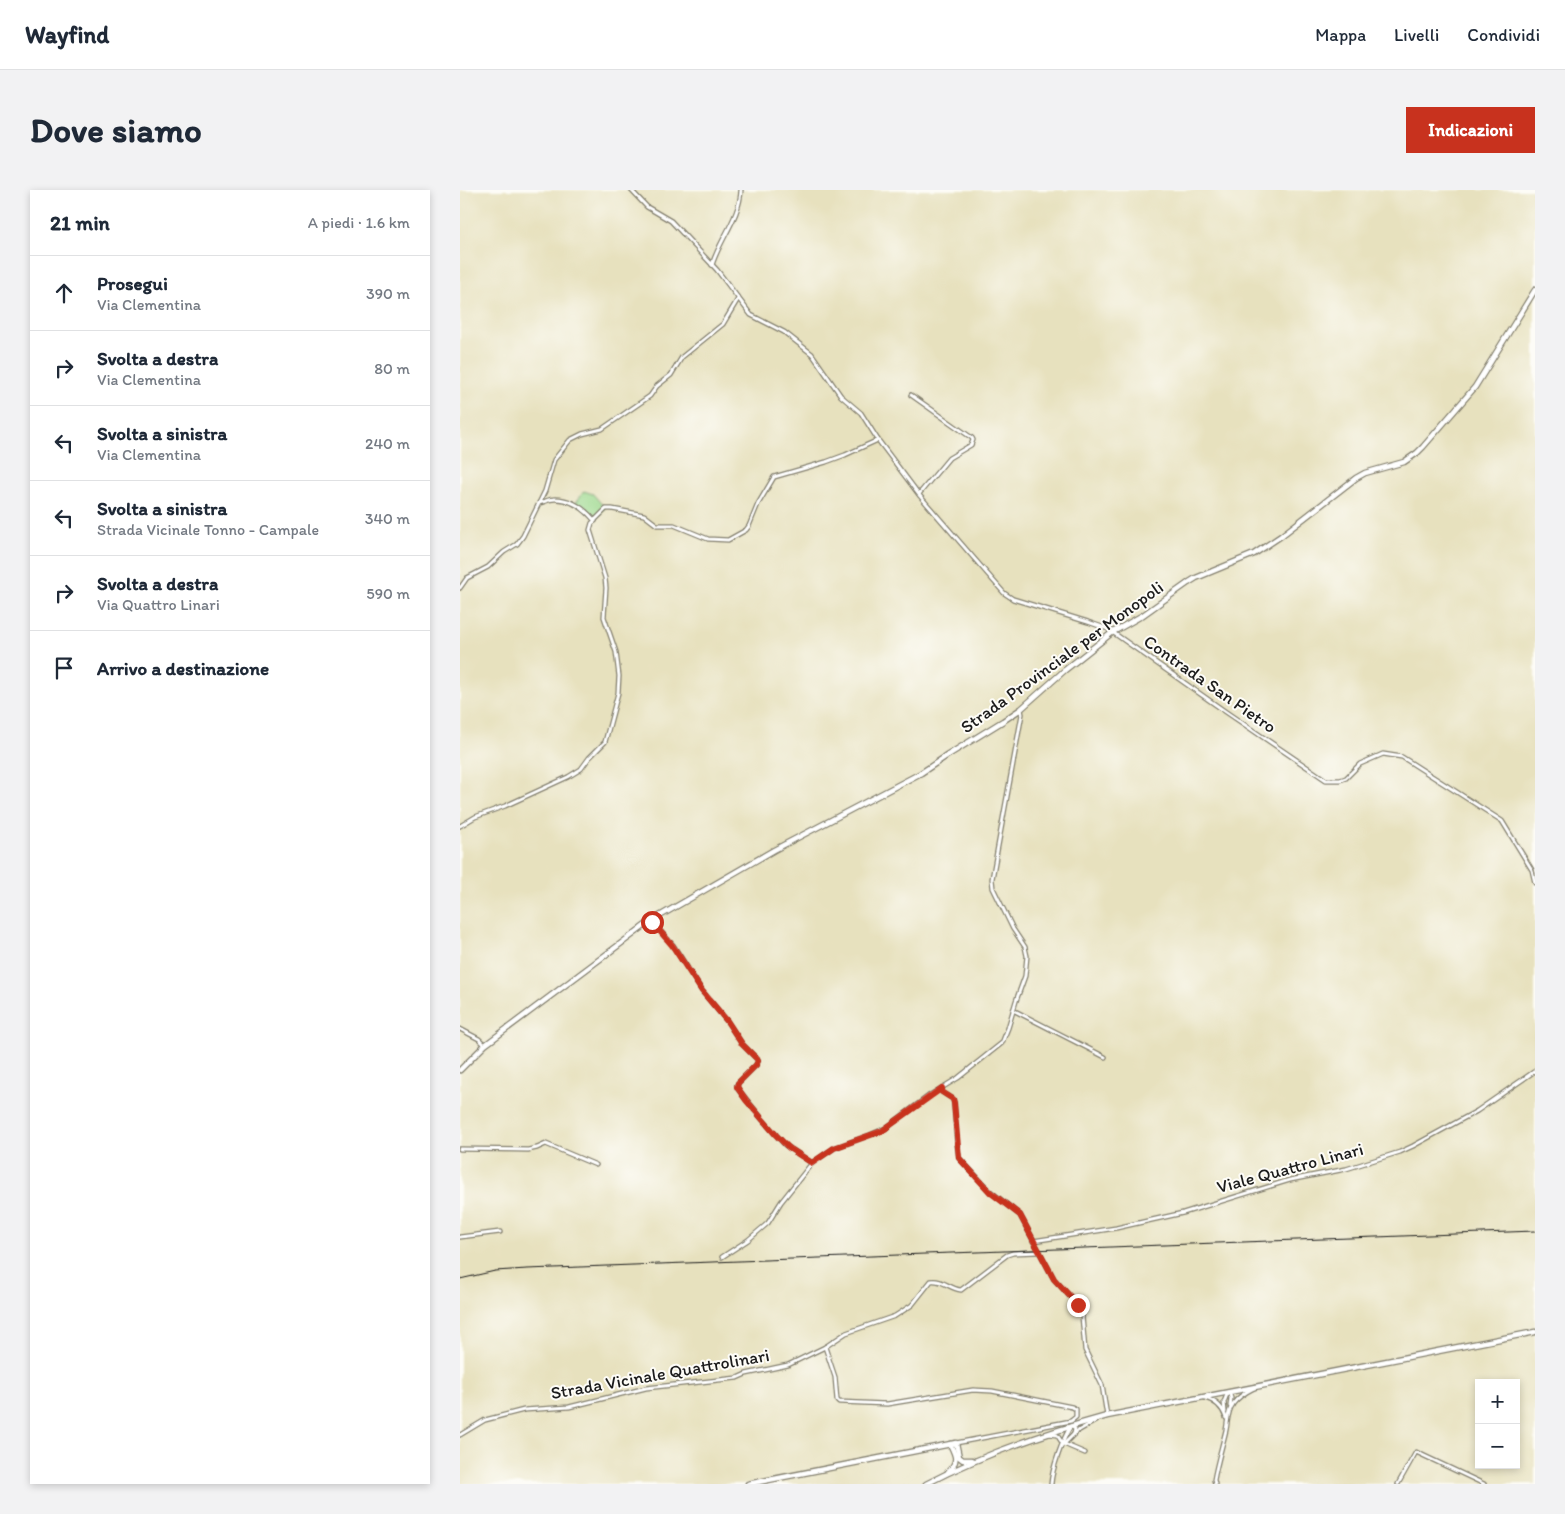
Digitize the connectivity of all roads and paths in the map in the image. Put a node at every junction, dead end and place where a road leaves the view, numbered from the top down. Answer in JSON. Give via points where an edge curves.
{"nodes":[{"id":1,"x":631,"y":190,"type":"edge"},
{"id":2,"x":741,"y":190,"type":"edge"},
{"id":3,"x":712,"y":265,"type":"junction"},
{"id":4,"x":1535,"y":290,"type":"edge"},
{"id":5,"x":738,"y":299,"type":"junction"},
{"id":6,"x":911,"y":395,"type":"dead end"},
{"id":7,"x":878,"y":440,"type":"junction"},
{"id":8,"x":919,"y":494,"type":"junction"},
{"id":9,"x":539,"y":504,"type":"junction"},
{"id":10,"x":594,"y":520,"type":"junction"},
{"id":11,"x":460,"y":588,"type":"edge"},
{"id":12,"x":1113,"y":632,"type":"junction"},
{"id":13,"x":1021,"y":709,"type":"junction"},
{"id":14,"x":460,"y":826,"type":"edge"},
{"id":15,"x":1535,"y":883,"type":"edge"},
{"id":16,"x":652,"y":922,"type":"junction"},
{"id":17,"x":1013,"y":1010,"type":"junction"},
{"id":18,"x":460,"y":1028,"type":"edge"},
{"id":19,"x":485,"y":1045,"type":"junction"},
{"id":20,"x":1105,"y":1057,"type":"dead end"},
{"id":21,"x":460,"y":1070,"type":"edge"},
{"id":22,"x":1535,"y":1071,"type":"edge"},
{"id":23,"x":942,"y":1088,"type":"junction"},
{"id":24,"x":460,"y":1150,"type":"edge"},
{"id":25,"x":812,"y":1163,"type":"junction"},
{"id":26,"x":596,"y":1165,"type":"dead end"},
{"id":27,"x":500,"y":1232,"type":"dead end"},
{"id":28,"x":460,"y":1237,"type":"edge"},
{"id":29,"x":1033,"y":1241,"type":"junction"},
{"id":30,"x":1040,"y":1252,"type":"junction"},
{"id":31,"x":722,"y":1257,"type":"dead end"},
{"id":32,"x":1535,"y":1332,"type":"edge"},
{"id":33,"x":825,"y":1347,"type":"junction"},
{"id":34,"x":1260,"y":1386,"type":"junction"},
{"id":35,"x":1228,"y":1391,"type":"junction"},
{"id":36,"x":1198,"y":1397,"type":"junction"},
{"id":37,"x":1230,"y":1409,"type":"junction"},
{"id":38,"x":1107,"y":1416,"type":"junction"},
{"id":39,"x":1226,"y":1417,"type":"junction"},
{"id":40,"x":1100,"y":1418,"type":"junction"},
{"id":41,"x":1071,"y":1426,"type":"junction"},
{"id":42,"x":1047,"y":1434,"type":"junction"},
{"id":43,"x":1074,"y":1434,"type":"junction"},
{"id":44,"x":460,"y":1435,"type":"edge"},
{"id":45,"x":956,"y":1443,"type":"junction"},
{"id":46,"x":950,"y":1444,"type":"junction"},
{"id":47,"x":1063,"y":1444,"type":"junction"},
{"id":48,"x":1085,"y":1453,"type":"dead end"},
{"id":49,"x":975,"y":1460,"type":"junction"},
{"id":50,"x":945,"y":1474,"type":"junction"},
{"id":51,"x":772,"y":1479,"type":"junction"},
{"id":52,"x":748,"y":1484,"type":"edge"},
{"id":53,"x":764,"y":1484,"type":"edge"},
{"id":54,"x":926,"y":1484,"type":"edge"},
{"id":55,"x":1051,"y":1484,"type":"edge"},
{"id":56,"x":1215,"y":1484,"type":"edge"},
{"id":57,"x":1398,"y":1484,"type":"edge"},
{"id":58,"x":1484,"y":1484,"type":"edge"}],
"edges":[{"from":1,"to":3,"type":"street","name":"Contrada San Pietro","via":[[648,207],[671,221]]},
{"from":2,"to":3,"type":"street","via":[[737,210]]},
{"from":3,"to":5,"type":"street","name":"Contrada San Pietro"},
{"from":4,"to":12,"type":"street","name":"Strada Provinciale per Monopoli","via":[[1475,388],[1417,453],[1404,462],[1364,473],[1261,550],[1196,578]]},
{"from":5,"to":7,"type":"street","name":"Contrada San Pietro","via":[[754,317],[784,332],[812,354],[841,396],[861,413]]},
{"from":5,"to":9,"type":"street","via":[[723,324],[682,357],[671,375],[650,396],[602,429],[570,440],[554,460]]},
{"from":6,"to":8,"type":"street","via":[[973,440],[971,445],[949,458]]},
{"from":7,"to":8,"type":"street","name":"Contrada San Pietro"},
{"from":7,"to":10,"type":"street","via":[[826,462],[774,477],[749,526],[728,540],[708,539],[674,525],[657,526],[644,515],[612,509],[606,509]]},
{"from":8,"to":12,"type":"street","name":"Contrada San Pietro","via":[[1004,593],[1013,599]]},
{"from":9,"to":10,"type":"street","via":[[560,500],[584,509]]},
{"from":9,"to":11,"type":"street","via":[[520,540],[488,567],[467,578]]},
{"from":10,"to":14,"type":"street","via":[[590,530],[605,578],[604,617],[616,652],[618,676],[618,693],[606,742],[581,769],[568,777]]},
{"from":12,"to":13,"type":"street","name":"Strada Provinciale per Monopoli"},
{"from":12,"to":15,"type":"street","name":"Contrada San Pietro","via":[[1326,780],[1346,778],[1360,764],[1383,754],[1402,757],[1502,821],[1532,870]]},
{"from":13,"to":16,"type":"street","name":"Strada Provinciale per Monopoli","via":[[921,773],[774,850]]},
{"from":13,"to":17,"type":"street","via":[[992,879],[993,888],[1026,951],[1026,973]]},
{"from":16,"to":19,"type":"street","name":"Strada Provinciale per Monopoli"},
{"from":16,"to":25,"type":"street","via":[[742,1044],[757,1059],[756,1065],[738,1083],[738,1089],[789,1148]]},
{"from":17,"to":20,"type":"street"},
{"from":17,"to":23,"type":"street","via":[[1000,1045]]},
{"from":18,"to":19,"type":"street"},
{"from":19,"to":21,"type":"street","name":"Strada Provinciale per Monopoli"},
{"from":22,"to":29,"type":"street","name":"Viale Quattro Linari","via":[[1477,1112],[1400,1152],[1346,1169],[1290,1180],[1183,1213]]},
{"from":23,"to":25,"type":"street","via":[[882,1131],[834,1148]]},
{"from":23,"to":29,"type":"street","via":[[954,1103],[959,1158],[990,1192],[1020,1215]]},
{"from":24,"to":26,"type":"street","via":[[528,1150],[548,1144]]},
{"from":25,"to":31,"type":"street","via":[[780,1202],[768,1223]]},
{"from":27,"to":28,"type":"street"},
{"from":29,"to":30,"type":"street"},
{"from":30,"to":33,"type":"street","name":"Strada Vicinale Quattrolinari","via":[[1010,1253],[961,1290],[937,1280],[931,1281],[904,1311],[846,1333]]},
{"from":30,"to":38,"type":"street","via":[[1054,1279],[1080,1309],[1085,1350],[1102,1385]]},
{"from":32,"to":34,"type":"street"},
{"from":33,"to":44,"type":"street","name":"Strada Vicinale Quattrolinari","via":[[788,1365],[737,1378],[646,1388],[569,1407],[524,1410],[485,1420]]},
{"from":33,"to":45,"type":"street","via":[[839,1402],[887,1404],[973,1390],[999,1392],[1076,1409],[1076,1417],[1071,1421]]},
{"from":34,"to":35,"type":"street"},
{"from":34,"to":37,"type":"street","via":[[1243,1394]]},
{"from":35,"to":36,"type":"street"},
{"from":35,"to":37,"type":"street"},
{"from":35,"to":39,"type":"street","via":[[1224,1402]]},
{"from":36,"to":38,"type":"street"},
{"from":36,"to":39,"type":"street","via":[[1219,1405]]},
{"from":37,"to":39,"type":"street"},
{"from":38,"to":40,"type":"street"},
{"from":39,"to":56,"type":"street"},
{"from":40,"to":41,"type":"street"},
{"from":40,"to":43,"type":"street"},
{"from":41,"to":42,"type":"street"},
{"from":41,"to":43,"type":"street","via":[[1075,1429]]},
{"from":41,"to":47,"type":"street"},
{"from":42,"to":47,"type":"street","via":[[1056,1435]]},
{"from":42,"to":49,"type":"street"},
{"from":43,"to":47,"type":"street"},
{"from":45,"to":46,"type":"street"},
{"from":45,"to":49,"type":"street","via":[[961,1459]]},
{"from":46,"to":50,"type":"street","via":[[956,1457],[953,1467]]},
{"from":46,"to":51,"type":"street"},
{"from":47,"to":48,"type":"street"},
{"from":47,"to":55,"type":"street"},
{"from":49,"to":50,"type":"street"},
{"from":50,"to":54,"type":"street"},
{"from":51,"to":52,"type":"street"},
{"from":51,"to":53,"type":"street"},
{"from":57,"to":58,"type":"street","via":[[1416,1452]]}]}
